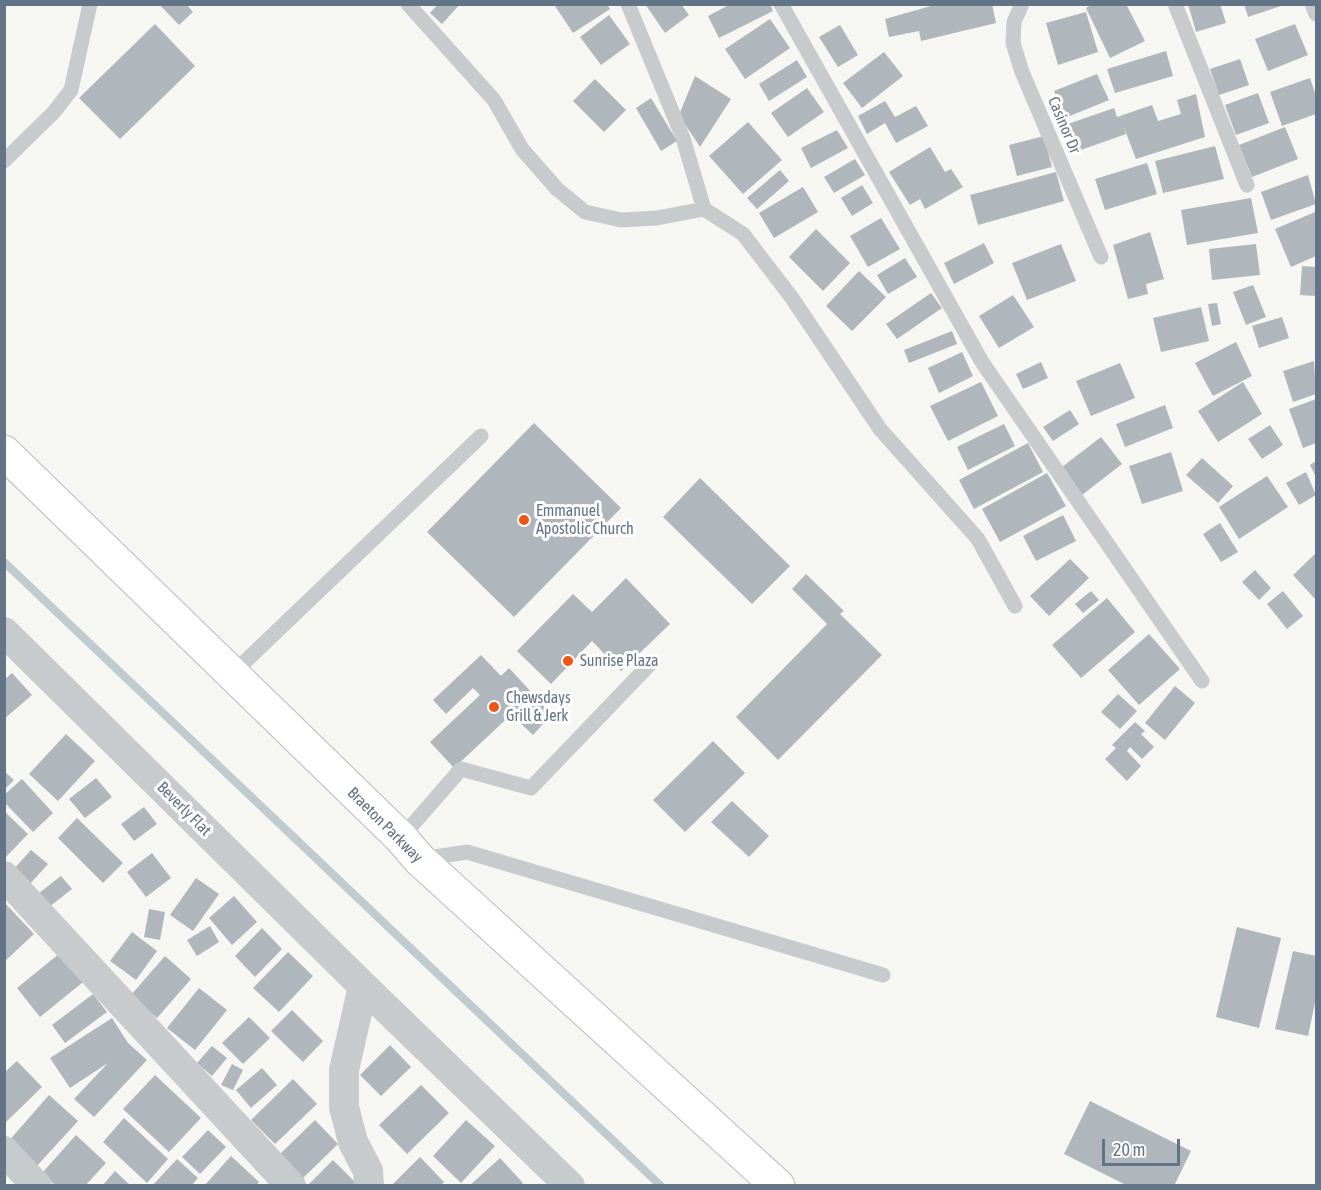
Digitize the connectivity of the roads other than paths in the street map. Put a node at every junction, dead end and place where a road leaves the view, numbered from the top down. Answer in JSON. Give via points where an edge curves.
{"nodes":[{"id":1,"x":90,"y":4,"type":"edge"},
{"id":2,"x":408,"y":4,"type":"edge"},
{"id":3,"x":628,"y":4,"type":"edge"},
{"id":4,"x":781,"y":4,"type":"edge"},
{"id":5,"x":1022,"y":4,"type":"edge"},
{"id":6,"x":1175,"y":4,"type":"edge"},
{"id":7,"x":1312,"y":4,"type":"edge"},
{"id":8,"x":1317,"y":14,"type":"edge"},
{"id":9,"x":4,"y":161,"type":"edge"},
{"id":10,"x":1247,"y":185,"type":"dead end"},
{"id":11,"x":704,"y":208,"type":"junction"},
{"id":12,"x":1101,"y":257,"type":"dead end"},
{"id":13,"x":481,"y":436,"type":"dead end"},
{"id":14,"x":4,"y":452,"type":"edge"},
{"id":15,"x":1015,"y":606,"type":"dead end"},
{"id":16,"x":4,"y":632,"type":"edge"},
{"id":17,"x":651,"y":663,"type":"dead end"},
{"id":18,"x":231,"y":675,"type":"junction"},
{"id":19,"x":1202,"y":681,"type":"dead end"},
{"id":20,"x":410,"y":848,"type":"junction"},
{"id":21,"x":4,"y":876,"type":"edge"},
{"id":22,"x":883,"y":975,"type":"dead end"},
{"id":23,"x":363,"y":986,"type":"junction"},
{"id":24,"x":4,"y":1151,"type":"edge"},
{"id":25,"x":37,"y":1185,"type":"edge"},
{"id":26,"x":291,"y":1185,"type":"edge"},
{"id":27,"x":369,"y":1185,"type":"edge"},
{"id":28,"x":570,"y":1185,"type":"edge"},
{"id":29,"x":778,"y":1185,"type":"edge"}],
"edges":[{"from":1,"to":9,"type":"lane","via":[[71,90]]},
{"from":2,"to":11,"type":"lane","via":[[494,100],[522,149],[556,189],[585,212],[621,220],[657,218]]},
{"from":3,"to":11,"type":"lane","via":[[683,138]]},
{"from":4,"to":19,"type":"lane","via":[[982,362]]},
{"from":5,"to":12,"type":"lane","name":"Casinor Dr","via":[[1014,22],[1014,43],[1022,72]]},
{"from":6,"to":10,"type":"lane"},
{"from":7,"to":8,"type":"lane"},
{"from":11,"to":15,"type":"lane","via":[[743,234],[792,298],[880,429],[978,539]]},
{"from":13,"to":18,"type":"lane"},
{"from":14,"to":18,"type":"main road","name":"Braeton Parkway"},
{"from":16,"to":23,"type":"street","name":"Beverly Flat"},
{"from":17,"to":20,"type":"lane","via":[[531,788],[461,769]]},
{"from":18,"to":20,"type":"main road","name":"Braeton Parkway"},
{"from":20,"to":22,"type":"lane","via":[[467,852]]},
{"from":20,"to":29,"type":"main road","name":"Braeton Parkway"},
{"from":21,"to":26,"type":"street"},
{"from":23,"to":27,"type":"street","via":[[344,1070],[344,1107],[352,1142],[368,1171]]},
{"from":23,"to":28,"type":"street","name":"Beverly Flat"},
{"from":24,"to":25,"type":"street"}]}
